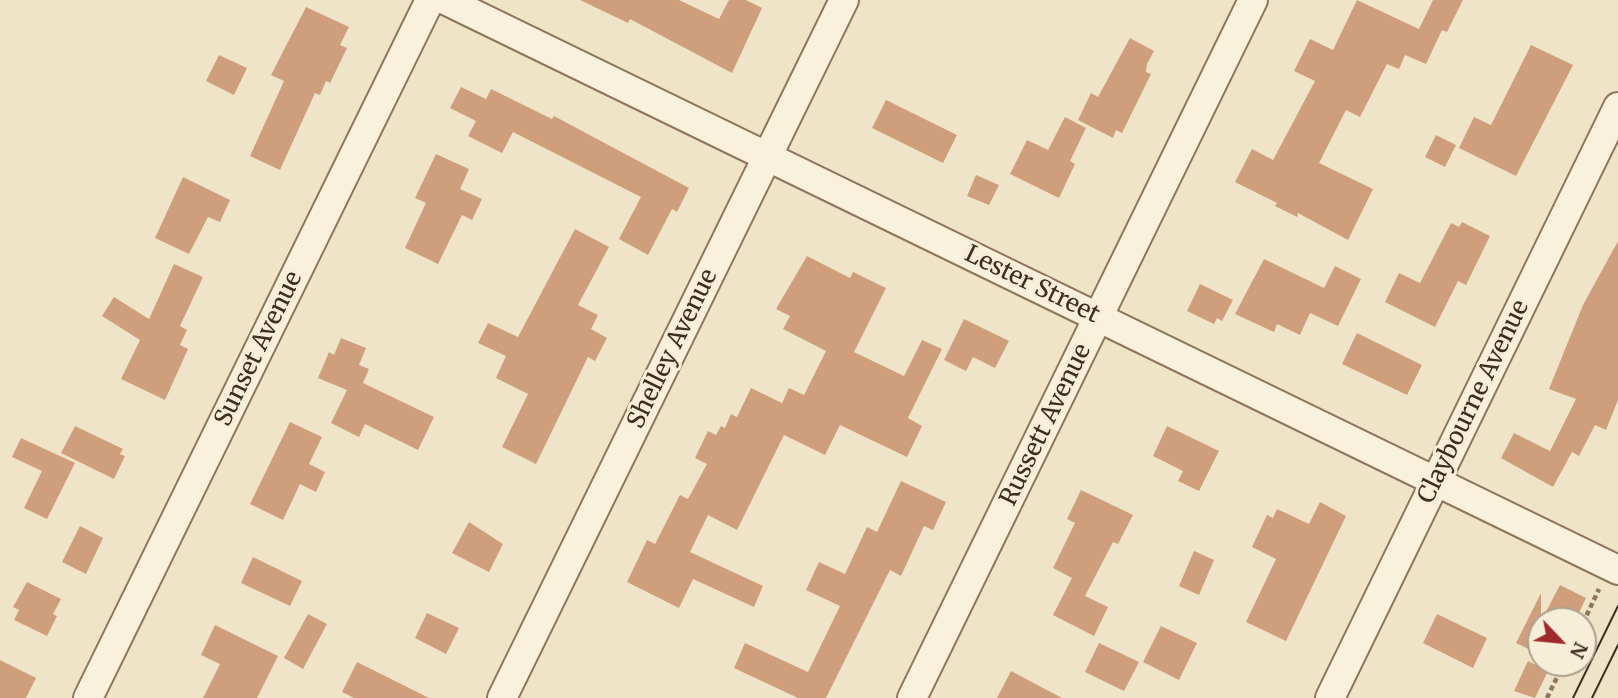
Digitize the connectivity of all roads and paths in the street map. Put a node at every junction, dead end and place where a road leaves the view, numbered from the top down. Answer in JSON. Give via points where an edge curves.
{"nodes":[{"id":1,"x":430,"y":0,"type":"edge"},
{"id":2,"x":445,"y":0,"type":"edge"},
{"id":3,"x":844,"y":0,"type":"edge"},
{"id":4,"x":1253,"y":0,"type":"edge"},
{"id":5,"x":1618,"y":107,"type":"edge"},
{"id":6,"x":767,"y":156,"type":"junction"},
{"id":7,"x":1099,"y":317,"type":"junction"},
{"id":8,"x":1436,"y":481,"type":"junction"},
{"id":9,"x":1609,"y":580,"type":"edge"},
{"id":10,"x":1593,"y":607,"type":"edge"},
{"id":11,"x":1557,"y":677,"type":"edge"},
{"id":12,"x":88,"y":698,"type":"edge"},
{"id":13,"x":502,"y":698,"type":"edge"},
{"id":14,"x":912,"y":698,"type":"edge"},
{"id":15,"x":1331,"y":698,"type":"edge"},
{"id":16,"x":1547,"y":698,"type":"edge"}],
"edges":[{"from":1,"to":12,"type":"street","name":"Sunset Avenue"},
{"from":2,"to":6,"type":"street","name":"Lester Street"},
{"from":3,"to":6,"type":"street","name":"Shelley Avenue"},
{"from":4,"to":7,"type":"street","name":"Russett Avenue"},
{"from":5,"to":8,"type":"street","name":"Claybourne Avenue"},
{"from":6,"to":7,"type":"street","name":"Lester Street"},
{"from":6,"to":13,"type":"street","name":"Shelley Avenue"},
{"from":7,"to":8,"type":"street","name":"Lester Street"},
{"from":7,"to":14,"type":"street","name":"Russett Avenue"},
{"from":8,"to":9,"type":"street","name":"Lester Street"},
{"from":8,"to":15,"type":"street","name":"Claybourne Avenue"},
{"from":9,"to":10,"type":"path"},
{"from":11,"to":16,"type":"path"}]}
